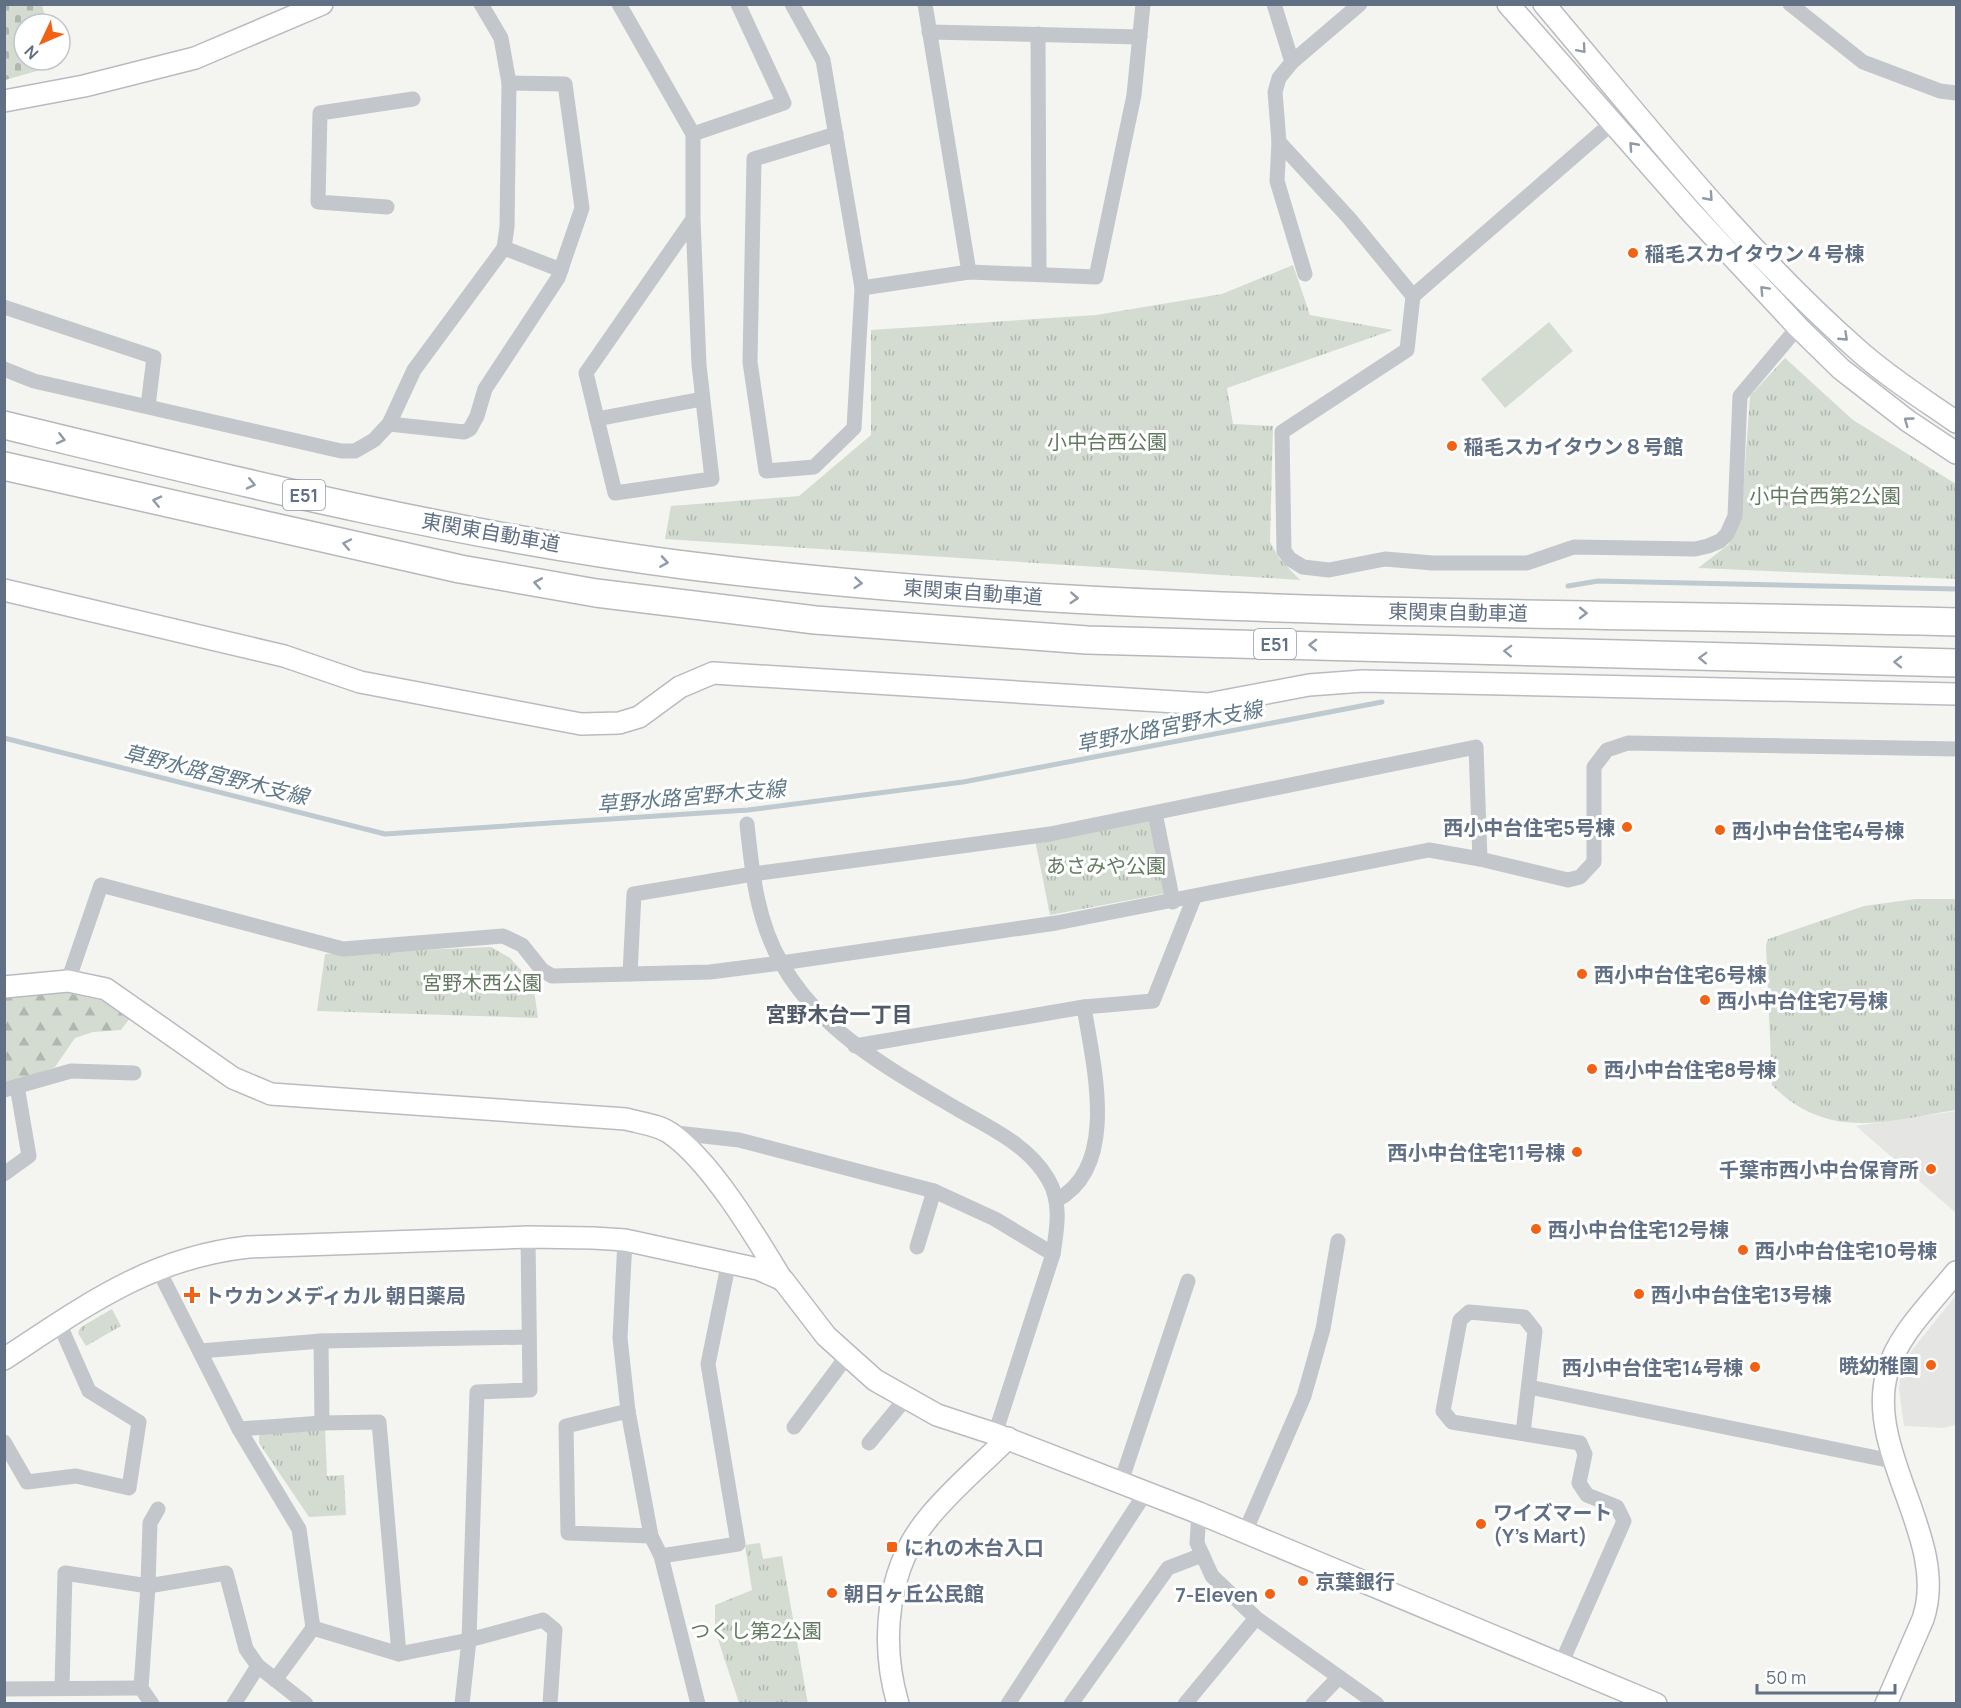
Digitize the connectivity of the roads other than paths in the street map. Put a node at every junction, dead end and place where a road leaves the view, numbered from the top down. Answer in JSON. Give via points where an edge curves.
{"nodes":[{"id":1,"x":322,"y":4,"type":"edge"},
{"id":2,"x":481,"y":4,"type":"edge"},
{"id":3,"x":619,"y":4,"type":"edge"},
{"id":4,"x":738,"y":4,"type":"edge"},
{"id":5,"x":792,"y":4,"type":"edge"},
{"id":6,"x":925,"y":4,"type":"edge"},
{"id":7,"x":1143,"y":4,"type":"edge"},
{"id":8,"x":1274,"y":4,"type":"edge"},
{"id":9,"x":1360,"y":4,"type":"edge"},
{"id":10,"x":1509,"y":4,"type":"edge"},
{"id":11,"x":1544,"y":4,"type":"edge"},
{"id":12,"x":1790,"y":4,"type":"edge"},
{"id":13,"x":929,"y":32,"type":"junction"},
{"id":14,"x":1038,"y":34,"type":"junction"},
{"id":15,"x":1140,"y":37,"type":"junction"},
{"id":16,"x":1292,"y":62,"type":"junction"},
{"id":17,"x":509,"y":83,"type":"junction"},
{"id":18,"x":1956,"y":93,"type":"edge"},
{"id":19,"x":413,"y":99,"type":"dead end"},
{"id":20,"x":4,"y":101,"type":"edge"},
{"id":21,"x":1612,"y":123,"type":"junction"},
{"id":22,"x":693,"y":134,"type":"junction"},
{"id":23,"x":836,"y":134,"type":"junction"},
{"id":24,"x":1279,"y":142,"type":"junction"},
{"id":25,"x":387,"y":207,"type":"dead end"},
{"id":26,"x":693,"y":219,"type":"junction"},
{"id":27,"x":504,"y":248,"type":"junction"},
{"id":28,"x":561,"y":270,"type":"junction"},
{"id":29,"x":969,"y":272,"type":"junction"},
{"id":30,"x":1039,"y":272,"type":"junction"},
{"id":31,"x":1305,"y":274,"type":"dead end"},
{"id":32,"x":862,"y":288,"type":"junction"},
{"id":33,"x":1413,"y":296,"type":"junction"},
{"id":34,"x":4,"y":307,"type":"edge"},
{"id":35,"x":1798,"y":327,"type":"junction"},
{"id":36,"x":4,"y":369,"type":"edge"},
{"id":37,"x":702,"y":399,"type":"junction"},
{"id":38,"x":148,"y":406,"type":"junction"},
{"id":39,"x":597,"y":419,"type":"junction"},
{"id":40,"x":1956,"y":422,"type":"edge"},
{"id":41,"x":389,"y":424,"type":"junction"},
{"id":42,"x":4,"y":425,"type":"edge"},
{"id":43,"x":1956,"y":453,"type":"edge"},
{"id":44,"x":4,"y":466,"type":"edge"},
{"id":45,"x":4,"y":590,"type":"edge"},
{"id":46,"x":1956,"y":622,"type":"edge"},
{"id":47,"x":1956,"y":663,"type":"edge"},
{"id":48,"x":1956,"y":694,"type":"edge"},
{"id":49,"x":1956,"y":749,"type":"edge"},
{"id":50,"x":1155,"y":813,"type":"junction"},
{"id":51,"x":747,"y":824,"type":"dead end"},
{"id":52,"x":1480,"y":859,"type":"junction"},
{"id":53,"x":753,"y":874,"type":"junction"},
{"id":54,"x":1194,"y":898,"type":"junction"},
{"id":55,"x":1173,"y":902,"type":"junction"},
{"id":56,"x":781,"y":963,"type":"junction"},
{"id":57,"x":630,"y":974,"type":"junction"},
{"id":58,"x":68,"y":981,"type":"junction"},
{"id":59,"x":4,"y":987,"type":"edge"},
{"id":60,"x":1084,"y":1007,"type":"junction"},
{"id":61,"x":855,"y":1046,"type":"junction"},
{"id":62,"x":135,"y":1073,"type":"dead end"},
{"id":63,"x":11,"y":1088,"type":"edge"},
{"id":64,"x":668,"y":1131,"type":"junction"},
{"id":65,"x":4,"y":1174,"type":"edge"},
{"id":66,"x":934,"y":1191,"type":"junction"},
{"id":67,"x":1057,"y":1200,"type":"junction"},
{"id":68,"x":528,"y":1238,"type":"junction"},
{"id":69,"x":625,"y":1240,"type":"junction"},
{"id":70,"x":1338,"y":1241,"type":"dead end"},
{"id":71,"x":917,"y":1247,"type":"dead end"},
{"id":72,"x":1053,"y":1254,"type":"junction"},
{"id":73,"x":729,"y":1261,"type":"junction"},
{"id":74,"x":157,"y":1268,"type":"junction"},
{"id":75,"x":1956,"y":1272,"type":"edge"},
{"id":76,"x":783,"y":1280,"type":"junction"},
{"id":77,"x":1188,"y":1281,"type":"dead end"},
{"id":78,"x":59,"y":1323,"type":"junction"},
{"id":79,"x":529,"y":1337,"type":"junction"},
{"id":80,"x":321,"y":1341,"type":"junction"},
{"id":81,"x":200,"y":1351,"type":"junction"},
{"id":82,"x":846,"y":1356,"type":"junction"},
{"id":83,"x":4,"y":1359,"type":"edge"},
{"id":84,"x":1528,"y":1387,"type":"junction"},
{"id":85,"x":906,"y":1398,"type":"junction"},
{"id":86,"x":628,"y":1411,"type":"junction"},
{"id":87,"x":322,"y":1423,"type":"junction"},
{"id":88,"x":794,"y":1427,"type":"dead end"},
{"id":89,"x":239,"y":1429,"type":"junction"},
{"id":90,"x":1522,"y":1433,"type":"junction"},
{"id":91,"x":1002,"y":1436,"type":"junction"},
{"id":92,"x":4,"y":1442,"type":"edge"},
{"id":93,"x":869,"y":1443,"type":"dead end"},
{"id":94,"x":1897,"y":1462,"type":"junction"},
{"id":95,"x":1121,"y":1482,"type":"junction"},
{"id":96,"x":1146,"y":1492,"type":"junction"},
{"id":97,"x":158,"y":1509,"type":"dead end"},
{"id":98,"x":1199,"y":1513,"type":"junction"},
{"id":99,"x":1245,"y":1532,"type":"junction"},
{"id":100,"x":651,"y":1536,"type":"junction"},
{"id":101,"x":1202,"y":1554,"type":"junction"},
{"id":102,"x":661,"y":1556,"type":"junction"},
{"id":103,"x":148,"y":1586,"type":"junction"},
{"id":104,"x":1256,"y":1618,"type":"junction"},
{"id":105,"x":313,"y":1628,"type":"junction"},
{"id":106,"x":468,"y":1640,"type":"junction"},
{"id":107,"x":399,"y":1654,"type":"junction"},
{"id":108,"x":1562,"y":1664,"type":"junction"},
{"id":109,"x":258,"y":1666,"type":"junction"},
{"id":110,"x":1340,"y":1677,"type":"junction"},
{"id":111,"x":275,"y":1680,"type":"junction"},
{"id":112,"x":62,"y":1688,"type":"junction"},
{"id":113,"x":141,"y":1688,"type":"junction"},
{"id":114,"x":4,"y":1689,"type":"edge"},
{"id":115,"x":152,"y":1704,"type":"edge"},
{"id":116,"x":234,"y":1704,"type":"edge"},
{"id":117,"x":306,"y":1704,"type":"edge"},
{"id":118,"x":462,"y":1704,"type":"edge"},
{"id":119,"x":550,"y":1704,"type":"edge"},
{"id":120,"x":698,"y":1704,"type":"edge"},
{"id":121,"x":898,"y":1704,"type":"edge"},
{"id":122,"x":1008,"y":1704,"type":"edge"},
{"id":123,"x":1071,"y":1704,"type":"edge"},
{"id":124,"x":1185,"y":1704,"type":"edge"},
{"id":125,"x":1313,"y":1704,"type":"edge"},
{"id":126,"x":1377,"y":1704,"type":"edge"},
{"id":127,"x":1656,"y":1704,"type":"edge"},
{"id":128,"x":1886,"y":1704,"type":"edge"}],
"edges":[{"from":1,"to":20,"type":"street","via":[[195,57],[84,86]]},
{"from":2,"to":17,"type":"street","via":[[501,38]]},
{"from":3,"to":22,"type":"street"},
{"from":4,"to":22,"type":"street","via":[[784,103]]},
{"from":5,"to":23,"type":"street","via":[[823,60]]},
{"from":6,"to":13,"type":"street"},
{"from":7,"to":15,"type":"street"},
{"from":8,"to":16,"type":"street"},
{"from":9,"to":16,"type":"street"},
{"from":10,"to":21,"type":"street"},
{"from":11,"to":40,"type":"street","one_way":true,"via":[[1707,196],[1798,293],[1859,351]]},
{"from":12,"to":18,"type":"street","via":[[1863,62],[1940,91]]},
{"from":13,"to":14,"type":"street"},
{"from":13,"to":29,"type":"street"},
{"from":14,"to":15,"type":"street"},
{"from":14,"to":30,"type":"street"},
{"from":15,"to":30,"type":"street","via":[[1134,95],[1096,277]]},
{"from":16,"to":24,"type":"street","via":[[1275,92]]},
{"from":17,"to":27,"type":"street"},
{"from":17,"to":28,"type":"street","via":[[565,84],[582,208]]},
{"from":19,"to":25,"type":"street","via":[[320,113],[318,202]]},
{"from":21,"to":33,"type":"street"},
{"from":35,"to":21,"type":"street","one_way":true},
{"from":22,"to":26,"type":"street"},
{"from":23,"to":32,"type":"street"},
{"from":23,"to":32,"type":"street","via":[[754,159],[750,362],[766,471],[814,467],[854,428]]},
{"from":24,"to":31,"type":"street","via":[[1277,181]]},
{"from":24,"to":33,"type":"street"},
{"from":26,"to":37,"type":"street"},
{"from":26,"to":39,"type":"street","via":[[586,373]]},
{"from":27,"to":28,"type":"street"},
{"from":27,"to":41,"type":"street","via":[[414,370]]},
{"from":28,"to":41,"type":"street","via":[[485,389],[470,429],[464,432]]},
{"from":29,"to":30,"type":"street"},
{"from":29,"to":32,"type":"street"},
{"from":33,"to":35,"type":"street","via":[[1407,350],[1282,432],[1284,551],[1303,567],[1329,570],[1385,560],[1527,562],[1574,547],[1695,549],[1720,541],[1735,516],[1740,396]]},
{"from":34,"to":38,"type":"street","via":[[154,357]]},
{"from":43,"to":35,"type":"street","one_way":true,"via":[[1849,375]]},
{"from":36,"to":38,"type":"street","via":[[34,381]]},
{"from":37,"to":39,"type":"street"},
{"from":37,"to":39,"type":"street","via":[[712,479],[615,493]]},
{"from":38,"to":41,"type":"street","via":[[341,451],[355,451],[374,441]]},
{"from":42,"to":46,"type":"highway","name":"東関東自動車道","number":"E51","one_way":true,"via":[[256,486],[468,529],[607,553],[820,580],[1090,599],[1381,610]]},
{"from":47,"to":44,"type":"highway","name":"東関東自動車道","number":"E51","one_way":true,"via":[[1087,640],[815,620],[596,593],[460,569]]},
{"from":45,"to":48,"type":"street","via":[[284,656],[360,682],[581,724],[619,723],[639,717],[680,687],[713,673],[1208,704],[1309,685],[1363,681]]},
{"from":49,"to":52,"type":"street","via":[[1617,745],[1599,758],[1594,767],[1596,851],[1588,871],[1568,880]]},
{"from":50,"to":52,"type":"street","via":[[1476,747]]},
{"from":50,"to":53,"type":"street","via":[[1050,834]]},
{"from":50,"to":55,"type":"street"},
{"from":51,"to":53,"type":"street"},
{"from":52,"to":54,"type":"street","via":[[1429,850]]},
{"from":53,"to":56,"type":"street","via":[[761,915]]},
{"from":53,"to":57,"type":"street","via":[[634,894]]},
{"from":54,"to":55,"type":"street"},
{"from":54,"to":60,"type":"street","via":[[1153,1001]]},
{"from":55,"to":56,"type":"street"},
{"from":56,"to":57,"type":"street","via":[[710,972]]},
{"from":56,"to":61,"type":"street","via":[[830,1024]]},
{"from":57,"to":58,"type":"street","via":[[552,976],[542,970],[522,945],[504,936],[343,949],[101,885]]},
{"from":58,"to":59,"type":"street"},
{"from":58,"to":64,"type":"street","via":[[106,989],[233,1078],[272,1094],[626,1119]]},
{"from":60,"to":61,"type":"street"},
{"from":60,"to":67,"type":"street","via":[[1098,1125],[1080,1180],[1071,1192]]},
{"from":61,"to":67,"type":"street","via":[[1014,1141],[1049,1179]]},
{"from":62,"to":63,"type":"street","via":[[70,1071]]},
{"from":63,"to":65,"type":"street","via":[[29,1156]]},
{"from":64,"to":66,"type":"street","via":[[739,1140]]},
{"from":64,"to":76,"type":"street","via":[[704,1167],[749,1226]]},
{"from":66,"to":71,"type":"street"},
{"from":66,"to":72,"type":"street","via":[[995,1219]]},
{"from":67,"to":72,"type":"street"},
{"from":68,"to":69,"type":"street"},
{"from":68,"to":74,"type":"street","via":[[248,1247],[217,1250]]},
{"from":68,"to":79,"type":"street"},
{"from":69,"to":73,"type":"street"},
{"from":69,"to":86,"type":"street","via":[[620,1338]]},
{"from":70,"to":99,"type":"street","via":[[1323,1329],[1304,1396]]},
{"from":72,"to":91,"type":"street"},
{"from":73,"to":76,"type":"street"},
{"from":73,"to":102,"type":"street","via":[[708,1364],[738,1544]]},
{"from":74,"to":78,"type":"street"},
{"from":74,"to":81,"type":"street"},
{"from":75,"to":94,"type":"street","via":[[1907,1335],[1886,1375],[1887,1431]]},
{"from":76,"to":82,"type":"street","via":[[825,1336]]},
{"from":77,"to":95,"type":"street"},
{"from":78,"to":83,"type":"street"},
{"from":78,"to":92,"type":"street","via":[[89,1391],[139,1422],[129,1488],[76,1476],[27,1482]]},
{"from":79,"to":80,"type":"street"},
{"from":79,"to":106,"type":"street","via":[[530,1390],[477,1392]]},
{"from":80,"to":81,"type":"street"},
{"from":80,"to":87,"type":"street"},
{"from":81,"to":89,"type":"street"},
{"from":82,"to":85,"type":"street","via":[[875,1380]]},
{"from":82,"to":88,"type":"street"},
{"from":84,"to":90,"type":"street"},
{"from":84,"to":90,"type":"street","via":[[1535,1331],[1524,1317],[1469,1312],[1460,1320],[1443,1411],[1452,1422]]},
{"from":84,"to":94,"type":"street"},
{"from":85,"to":91,"type":"street","via":[[937,1415]]},
{"from":85,"to":93,"type":"street"},
{"from":86,"to":100,"type":"street"},
{"from":86,"to":100,"type":"street","via":[[566,1426],[568,1533]]},
{"from":87,"to":89,"type":"street"},
{"from":87,"to":107,"type":"street","via":[[379,1422]]},
{"from":89,"to":105,"type":"street","via":[[299,1529]]},
{"from":90,"to":108,"type":"street","via":[[1580,1443],[1585,1454],[1580,1483],[1587,1495],[1617,1507],[1624,1521]]},
{"from":91,"to":95,"type":"street"},
{"from":91,"to":121,"type":"street","via":[[929,1516],[899,1573],[888,1629],[888,1656]]},
{"from":94,"to":128,"type":"street","via":[[1923,1550],[1928,1598]]},
{"from":95,"to":96,"type":"street"},
{"from":96,"to":98,"type":"street"},
{"from":96,"to":122,"type":"street"},
{"from":97,"to":103,"type":"street","via":[[150,1522]]},
{"from":98,"to":99,"type":"street"},
{"from":98,"to":101,"type":"street","via":[[1197,1543]]},
{"from":99,"to":108,"type":"street"},
{"from":100,"to":102,"type":"street"},
{"from":101,"to":104,"type":"street","via":[[1212,1576]]},
{"from":101,"to":123,"type":"street","via":[[1168,1568]]},
{"from":102,"to":120,"type":"street"},
{"from":103,"to":109,"type":"street","via":[[226,1573],[246,1649]]},
{"from":103,"to":112,"type":"street","via":[[66,1573]]},
{"from":103,"to":113,"type":"street"},
{"from":104,"to":110,"type":"street"},
{"from":104,"to":124,"type":"street"},
{"from":105,"to":107,"type":"street"},
{"from":105,"to":111,"type":"street"},
{"from":106,"to":107,"type":"street"},
{"from":106,"to":118,"type":"street"},
{"from":106,"to":119,"type":"street","via":[[543,1620],[551,1624],[555,1630]]},
{"from":108,"to":127,"type":"street"},
{"from":109,"to":111,"type":"street"},
{"from":109,"to":116,"type":"street"},
{"from":110,"to":125,"type":"street"},
{"from":110,"to":126,"type":"street"},
{"from":111,"to":117,"type":"street"},
{"from":112,"to":113,"type":"street"},
{"from":112,"to":114,"type":"street"},
{"from":113,"to":115,"type":"street"}]}
